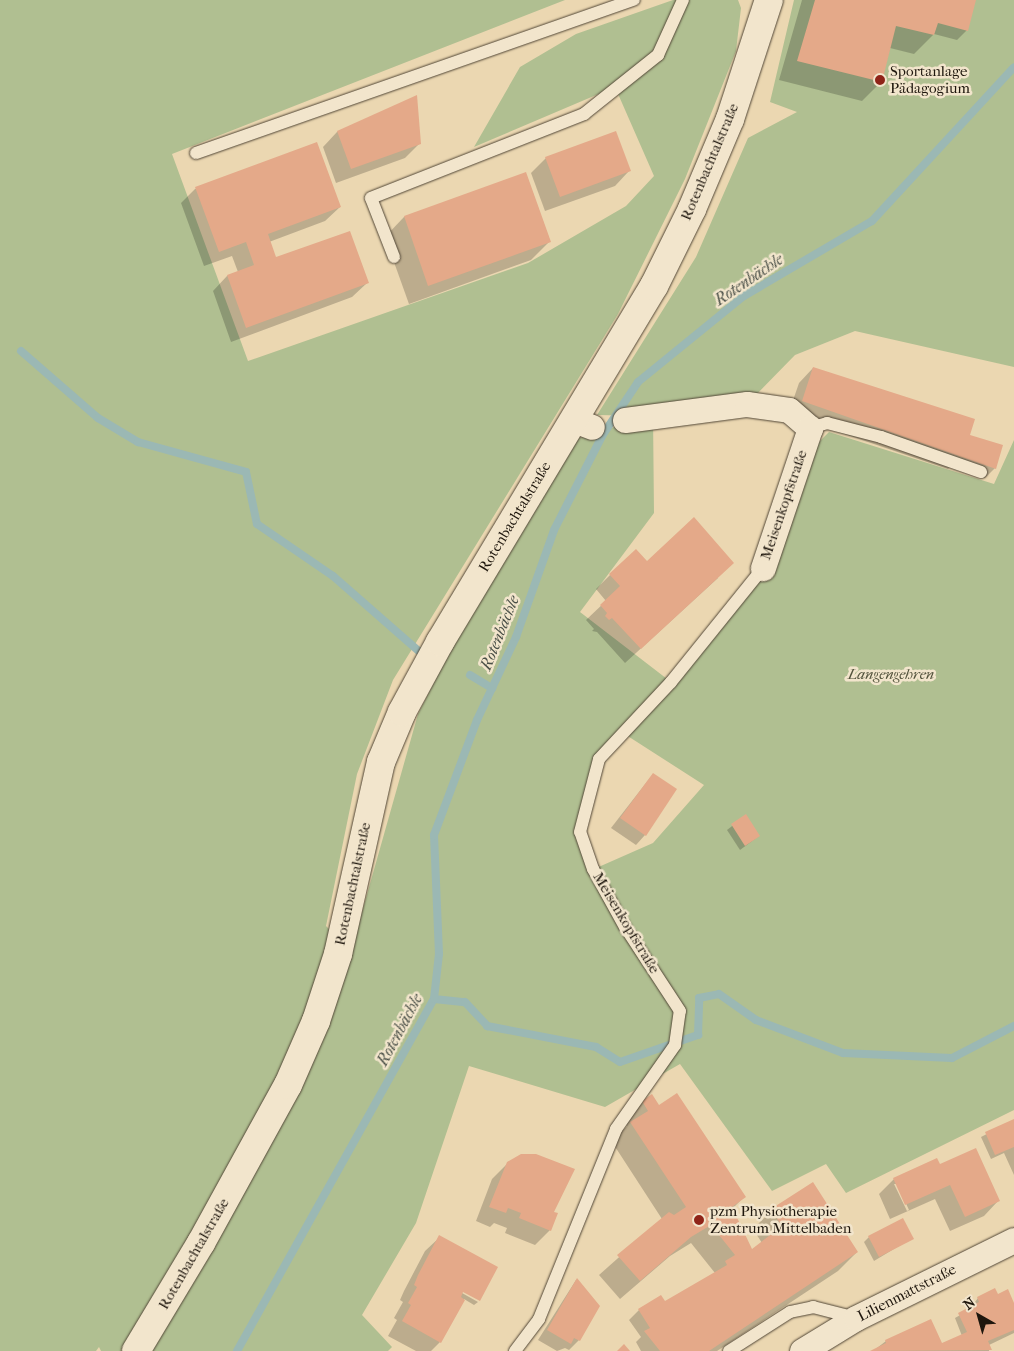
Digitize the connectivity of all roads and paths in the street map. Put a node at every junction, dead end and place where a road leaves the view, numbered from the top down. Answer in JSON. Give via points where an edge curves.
{"nodes":[{"id":1,"x":634,"y":0,"type":"edge"},
{"id":2,"x":683,"y":0,"type":"edge"},
{"id":3,"x":769,"y":0,"type":"edge"},
{"id":4,"x":196,"y":153,"type":"dead end"},
{"id":5,"x":394,"y":258,"type":"dead end"},
{"id":6,"x":625,"y":420,"type":"dead end"},
{"id":7,"x":810,"y":428,"type":"junction"},
{"id":8,"x":981,"y":472,"type":"dead end"},
{"id":9,"x":762,"y":568,"type":"joint"},
{"id":10,"x":1014,"y":1240,"type":"edge"},
{"id":11,"x":856,"y":1318,"type":"junction"},
{"id":12,"x":136,"y":1351,"type":"edge"},
{"id":13,"x":515,"y":1351,"type":"edge"},
{"id":14,"x":729,"y":1351,"type":"edge"},
{"id":15,"x":802,"y":1351,"type":"edge"}],
"edges":[{"from":1,"to":4,"type":"lane"},
{"from":2,"to":5,"type":"lane","via":[[658,55],[584,114],[371,198]]},
{"from":3,"to":12,"type":"main road","name":"Rotenbachtalstraße","via":[[730,119],[692,209],[583,424],[440,642],[402,712],[381,762],[338,954],[316,1021],[288,1085],[206,1235]]},
{"from":6,"to":7,"type":"street","via":[[747,404],[789,410]]},
{"from":7,"to":8,"type":"lane","via":[[827,423],[881,437]]},
{"from":7,"to":9,"type":"street","name":"Meisenkopfstraße"},
{"from":9,"to":13,"type":"lane","name":"Meisenkopfstraße","via":[[671,682],[599,759],[580,832],[593,869],[625,927],[680,1011],[675,1045],[616,1129],[539,1319]]},
{"from":10,"to":11,"type":"street","name":"Lilienmattstraße"},
{"from":11,"to":14,"type":"lane","via":[[813,1307],[790,1312]]},
{"from":11,"to":15,"type":"street","name":"Lilienmattstraße"}]}
